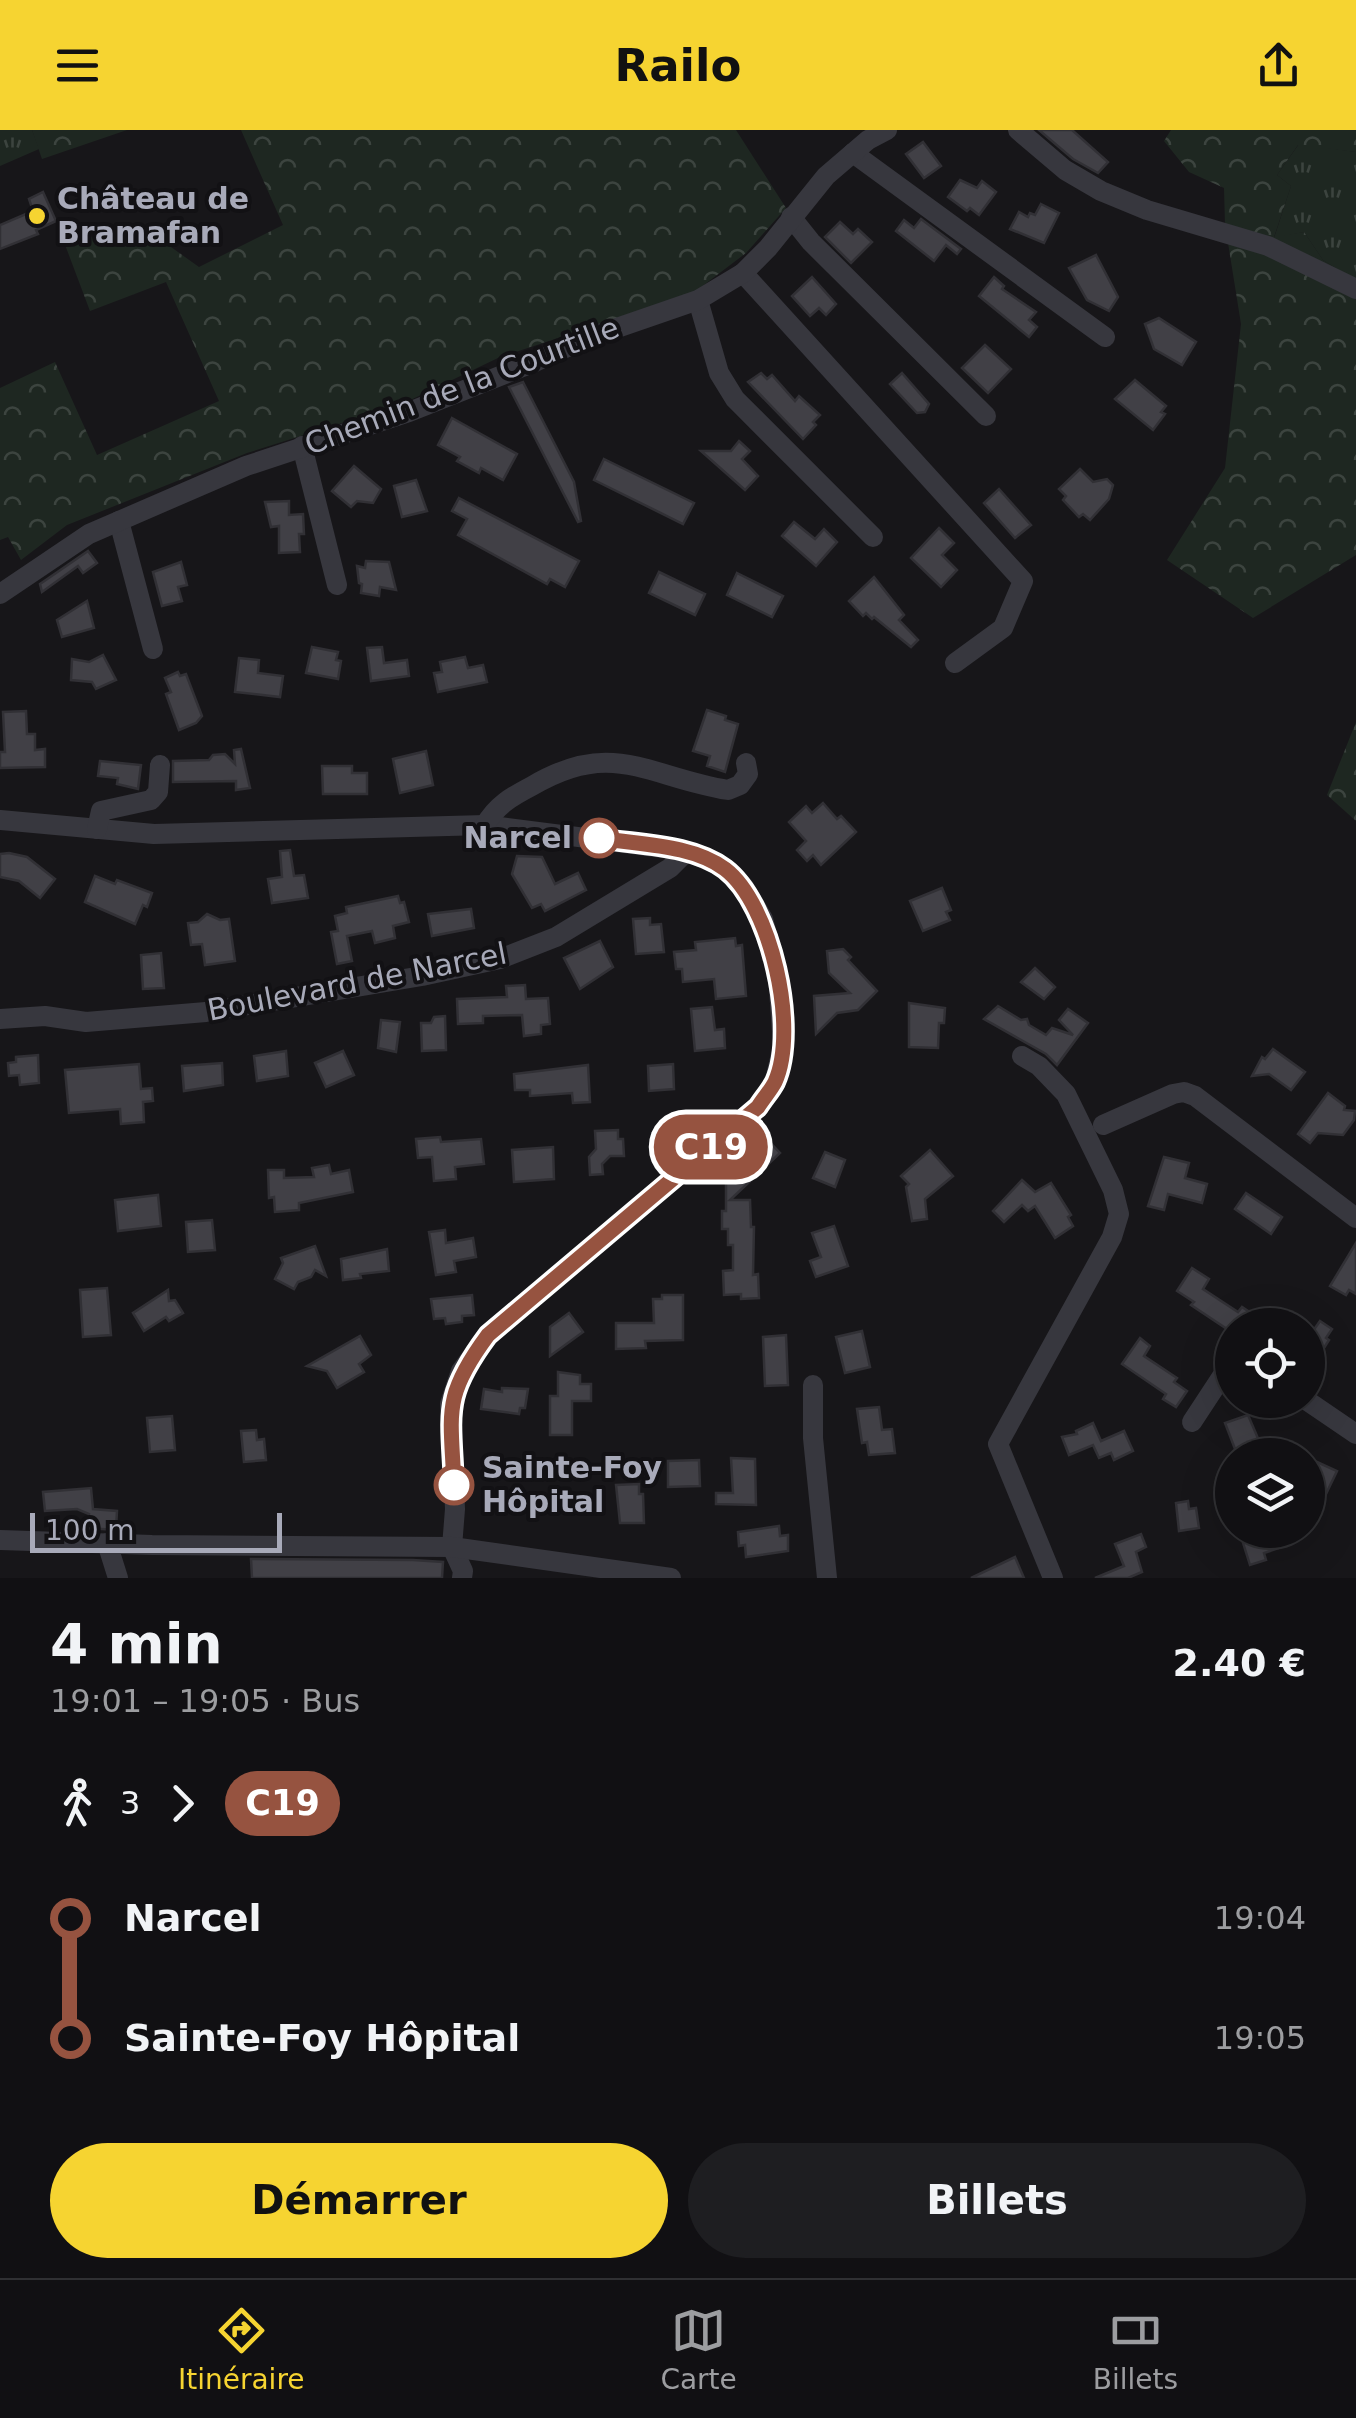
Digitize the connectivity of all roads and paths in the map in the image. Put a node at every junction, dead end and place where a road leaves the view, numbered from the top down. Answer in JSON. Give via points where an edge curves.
{"nodes":[{"id":1,"x":887,"y":130,"type":"edge"},
{"id":2,"x":1018,"y":130,"type":"edge"},
{"id":3,"x":853,"y":154,"type":"junction"},
{"id":4,"x":791,"y":218,"type":"junction"},
{"id":5,"x":743,"y":273,"type":"junction"},
{"id":6,"x":1356,"y":289,"type":"edge"},
{"id":7,"x":698,"y":300,"type":"junction"},
{"id":8,"x":1106,"y":337,"type":"dead end"},
{"id":9,"x":986,"y":416,"type":"dead end"},
{"id":10,"x":302,"y":446,"type":"junction"},
{"id":11,"x":119,"y":521,"type":"junction"},
{"id":12,"x":873,"y":537,"type":"dead end"},
{"id":13,"x":336,"y":585,"type":"dead end"},
{"id":14,"x":0,"y":594,"type":"edge"},
{"id":15,"x":153,"y":649,"type":"dead end"},
{"id":16,"x":955,"y":663,"type":"dead end"},
{"id":17,"x":746,"y":763,"type":"dead end"},
{"id":18,"x":160,"y":765,"type":"dead end"},
{"id":19,"x":0,"y":820,"type":"edge"},
{"id":20,"x":485,"y":825,"type":"junction"},
{"id":21,"x":97,"y":829,"type":"junction"},
{"id":22,"x":687,"y":852,"type":"junction"},
{"id":23,"x":0,"y":1019,"type":"edge"},
{"id":24,"x":1022,"y":1056,"type":"dead end"},
{"id":25,"x":1103,"y":1125,"type":"dead end"},
{"id":26,"x":1356,"y":1218,"type":"edge"},
{"id":27,"x":813,"y":1385,"type":"dead end"},
{"id":28,"x":1215,"y":1387,"type":"edge"},
{"id":29,"x":1325,"y":1410,"type":"edge"},
{"id":30,"x":1192,"y":1422,"type":"dead end"},
{"id":31,"x":1353,"y":1425,"type":"edge"},
{"id":32,"x":0,"y":1540,"type":"edge"},
{"id":33,"x":107,"y":1543,"type":"junction"},
{"id":34,"x":452,"y":1547,"type":"junction"},
{"id":35,"x":118,"y":1578,"type":"edge"},
{"id":36,"x":462,"y":1578,"type":"edge"},
{"id":37,"x":671,"y":1578,"type":"edge"},
{"id":38,"x":827,"y":1578,"type":"edge"},
{"id":39,"x":1053,"y":1578,"type":"edge"}],
"edges":[{"from":1,"to":3,"type":"street","name":"Chemin de la Courtille"},
{"from":2,"to":6,"type":"street","via":[[1101,191],[1268,246]]},
{"from":3,"to":4,"type":"street","name":"Chemin de la Courtille"},
{"from":3,"to":8,"type":"street"},
{"from":4,"to":5,"type":"street","name":"Chemin de la Courtille"},
{"from":4,"to":9,"type":"street"},
{"from":5,"to":7,"type":"street","name":"Chemin de la Courtille"},
{"from":5,"to":16,"type":"street","via":[[1023,581],[1003,628]]},
{"from":7,"to":10,"type":"street","name":"Chemin de la Courtille"},
{"from":7,"to":12,"type":"street","via":[[720,374],[735,399]]},
{"from":10,"to":11,"type":"street","name":"Chemin de la Courtille"},
{"from":10,"to":13,"type":"street"},
{"from":11,"to":14,"type":"street","name":"Chemin de la Courtille"},
{"from":11,"to":15,"type":"street"},
{"from":17,"to":20,"type":"street","via":[[748,774],[728,790],[641,766],[583,763],[496,806]]},
{"from":18,"to":21,"type":"street","via":[[151,800],[101,811]]},
{"from":19,"to":21,"type":"street"},
{"from":20,"to":21,"type":"street","via":[[154,834]]},
{"from":20,"to":22,"type":"street"},
{"from":22,"to":23,"type":"street","name":"Boulevard de Narcel","via":[[556,936],[500,959],[206,1012],[86,1022]]},
{"from":22,"to":34,"type":"street","via":[[722,867],[763,919],[778,974],[783,1046],[776,1080],[758,1107],[488,1335],[462,1371],[450,1404]]},
{"from":24,"to":39,"type":"street","via":[[1066,1094],[1119,1214],[998,1444]]},
{"from":25,"to":26,"type":"street","via":[[1173,1094],[1196,1096]]},
{"from":27,"to":38,"type":"street"},
{"from":28,"to":30,"type":"street"},
{"from":29,"to":31,"type":"street"},
{"from":32,"to":33,"type":"street"},
{"from":33,"to":34,"type":"street"},
{"from":33,"to":35,"type":"street"},
{"from":34,"to":36,"type":"street"},
{"from":34,"to":37,"type":"street"}]}
